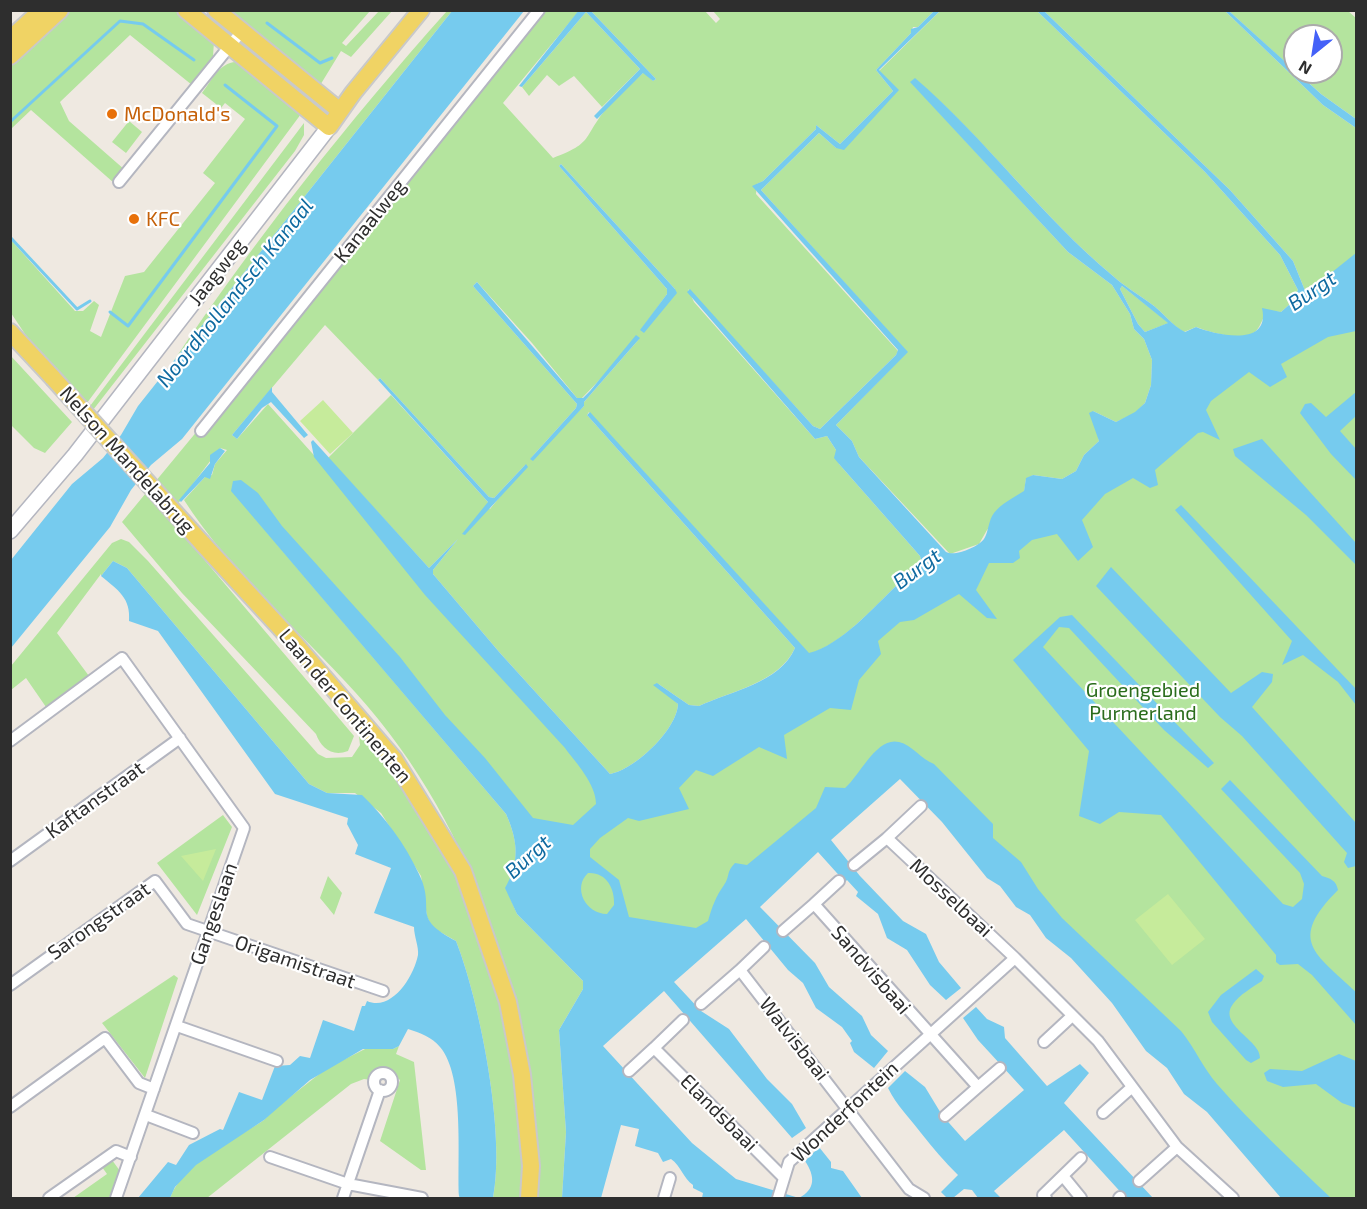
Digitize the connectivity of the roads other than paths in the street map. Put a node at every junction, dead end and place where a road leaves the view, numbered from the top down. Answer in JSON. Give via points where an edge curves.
{"nodes":[{"id":1,"x":42,"y":10,"type":"edge"},
{"id":2,"x":60,"y":10,"type":"edge"},
{"id":3,"x":186,"y":10,"type":"edge"},
{"id":4,"x":216,"y":10,"type":"edge"},
{"id":5,"x":421,"y":10,"type":"edge"},
{"id":6,"x":539,"y":10,"type":"edge"},
{"id":7,"x":242,"y":32,"type":"junction"},
{"id":8,"x":10,"y":39,"type":"edge"},
{"id":9,"x":230,"y":46,"type":"junction"},
{"id":10,"x":10,"y":56,"type":"edge"},
{"id":11,"x":340,"y":111,"type":"junction"},
{"id":12,"x":329,"y":127,"type":"junction"},
{"id":13,"x":119,"y":182,"type":"dead end"},
{"id":14,"x":12,"y":332,"type":"edge"},
{"id":15,"x":201,"y":431,"type":"dead end"},
{"id":16,"x":10,"y":531,"type":"edge"},
{"id":17,"x":202,"y":543,"type":"joint"},
{"id":18,"x":180,"y":738,"type":"junction"},
{"id":19,"x":10,"y":741,"type":"edge"},
{"id":20,"x":921,"y":806,"type":"dead end"},
{"id":21,"x":887,"y":838,"type":"junction"},
{"id":22,"x":10,"y":861,"type":"edge"},
{"id":23,"x":854,"y":865,"type":"dead end"},
{"id":24,"x":839,"y":881,"type":"dead end"},
{"id":25,"x":814,"y":904,"type":"junction"},
{"id":26,"x":783,"y":931,"type":"dead end"},
{"id":27,"x":207,"y":933,"type":"junction"},
{"id":28,"x":764,"y":947,"type":"dead end"},
{"id":29,"x":1016,"y":958,"type":"junction"},
{"id":30,"x":740,"y":970,"type":"junction"},
{"id":31,"x":10,"y":985,"type":"edge"},
{"id":32,"x":383,"y":991,"type":"dead end"},
{"id":33,"x":701,"y":1004,"type":"dead end"},
{"id":34,"x":1072,"y":1016,"type":"junction"},
{"id":35,"x":683,"y":1020,"type":"dead end"},
{"id":36,"x":177,"y":1026,"type":"junction"},
{"id":37,"x":929,"y":1035,"type":"junction"},
{"id":38,"x":1044,"y":1042,"type":"dead end"},
{"id":39,"x":654,"y":1047,"type":"junction"},
{"id":40,"x":277,"y":1061,"type":"dead end"},
{"id":41,"x":1000,"y":1068,"type":"dead end"},
{"id":42,"x":629,"y":1071,"type":"dead end"},
{"id":43,"x":978,"y":1087,"type":"junction"},
{"id":44,"x":1131,"y":1088,"type":"junction"},
{"id":45,"x":154,"y":1089,"type":"junction"},
{"id":46,"x":380,"y":1090,"type":"dead end"},
{"id":47,"x":10,"y":1107,"type":"edge"},
{"id":48,"x":848,"y":1108,"type":"junction"},
{"id":49,"x":1103,"y":1113,"type":"dead end"},
{"id":50,"x":146,"y":1115,"type":"junction"},
{"id":51,"x":945,"y":1116,"type":"dead end"},
{"id":52,"x":194,"y":1133,"type":"dead end"},
{"id":53,"x":1177,"y":1147,"type":"junction"},
{"id":54,"x":131,"y":1157,"type":"junction"},
{"id":55,"x":270,"y":1157,"type":"dead end"},
{"id":56,"x":1081,"y":1158,"type":"dead end"},
{"id":57,"x":1063,"y":1176,"type":"junction"},
{"id":58,"x":670,"y":1178,"type":"dead end"},
{"id":59,"x":784,"y":1178,"type":"junction"},
{"id":60,"x":1139,"y":1181,"type":"dead end"},
{"id":61,"x":348,"y":1184,"type":"junction"},
{"id":62,"x":779,"y":1196,"type":"edge"},
{"id":63,"x":1043,"y":1197,"type":"edge"},
{"id":64,"x":49,"y":1198,"type":"edge"},
{"id":65,"x":116,"y":1198,"type":"edge"},
{"id":66,"x":344,"y":1198,"type":"edge"},
{"id":67,"x":422,"y":1198,"type":"edge"},
{"id":68,"x":529,"y":1198,"type":"edge"},
{"id":69,"x":664,"y":1198,"type":"edge"},
{"id":70,"x":924,"y":1198,"type":"edge"},
{"id":71,"x":1081,"y":1198,"type":"edge"},
{"id":72,"x":1233,"y":1198,"type":"edge"}],
"edges":[{"from":1,"to":8,"type":"main road"},
{"from":2,"to":10,"type":"main road"},
{"from":3,"to":9,"type":"main road"},
{"from":4,"to":7,"type":"main road"},
{"from":5,"to":11,"type":"main road","name":"Jaagweg"},
{"from":6,"to":15,"type":"street","name":"Kanaalweg"},
{"from":7,"to":9,"type":"street"},
{"from":7,"to":11,"type":"main road"},
{"from":9,"to":12,"type":"main road"},
{"from":9,"to":13,"type":"street"},
{"from":11,"to":12,"type":"main road","name":"Jaagweg"},
{"from":12,"to":16,"type":"main road","name":"Jaagweg","via":[[75,455]]},
{"from":14,"to":17,"type":"main road","name":"Nelson Mandelabrug","bridge":true},
{"from":17,"to":68,"type":"main road","name":"Laan der Continenten","via":[[394,759],[463,871],[508,1002],[522,1075],[531,1166]]},
{"from":18,"to":19,"type":"street","name":"Gangeslaan","via":[[122,658]]},
{"from":18,"to":22,"type":"street","name":"Kaftanstraat"},
{"from":18,"to":27,"type":"street","name":"Gangeslaan","via":[[244,828]]},
{"from":20,"to":21,"type":"street"},
{"from":21,"to":23,"type":"street"},
{"from":21,"to":29,"type":"street","name":"Mosselbaai"},
{"from":24,"to":25,"type":"street"},
{"from":25,"to":26,"type":"street"},
{"from":25,"to":37,"type":"street","name":"Sandvisbaai"},
{"from":27,"to":31,"type":"street","name":"Sarongstraat","via":[[188,924],[155,880]]},
{"from":27,"to":32,"type":"street","name":"Origamistraat"},
{"from":27,"to":36,"type":"street","name":"Gangeslaan"},
{"from":28,"to":30,"type":"street"},
{"from":29,"to":34,"type":"street","name":"Mosselbaai"},
{"from":29,"to":37,"type":"street","name":"Wonderfontein"},
{"from":30,"to":33,"type":"street"},
{"from":30,"to":48,"type":"street","name":"Walvisbaai"},
{"from":34,"to":38,"type":"street"},
{"from":34,"to":44,"type":"street","name":"Mosselbaai","via":[[1098,1041]]},
{"from":35,"to":39,"type":"street"},
{"from":36,"to":40,"type":"street"},
{"from":36,"to":45,"type":"street","name":"Gangeslaan"},
{"from":37,"to":43,"type":"street"},
{"from":37,"to":48,"type":"street","name":"Wonderfontein"},
{"from":39,"to":42,"type":"street"},
{"from":39,"to":59,"type":"street","name":"Elandsbaai"},
{"from":41,"to":43,"type":"street"},
{"from":43,"to":51,"type":"street"},
{"from":44,"to":49,"type":"street"},
{"from":44,"to":53,"type":"street","name":"Mosselbaai"},
{"from":45,"to":47,"type":"street","via":[[139,1083],[105,1038]]},
{"from":45,"to":50,"type":"street","name":"Gangeslaan"},
{"from":46,"to":61,"type":"street"},
{"from":48,"to":59,"type":"street","name":"Wonderfontein","via":[[789,1162]]},
{"from":48,"to":70,"type":"street","name":"Walvisbaai","via":[[909,1189]]},
{"from":50,"to":52,"type":"street"},
{"from":50,"to":54,"type":"street","name":"Gangeslaan"},
{"from":53,"to":60,"type":"street"},
{"from":53,"to":72,"type":"street","name":"Mosselbaai"},
{"from":54,"to":64,"type":"street","via":[[116,1151]]},
{"from":54,"to":65,"type":"street","name":"Gangeslaan"},
{"from":55,"to":61,"type":"street"},
{"from":56,"to":57,"type":"street"},
{"from":57,"to":63,"type":"street"},
{"from":57,"to":71,"type":"street"},
{"from":58,"to":69,"type":"street"},
{"from":59,"to":62,"type":"street","name":"Wonderfontein"},
{"from":61,"to":66,"type":"street"},
{"from":61,"to":67,"type":"street"}]}
